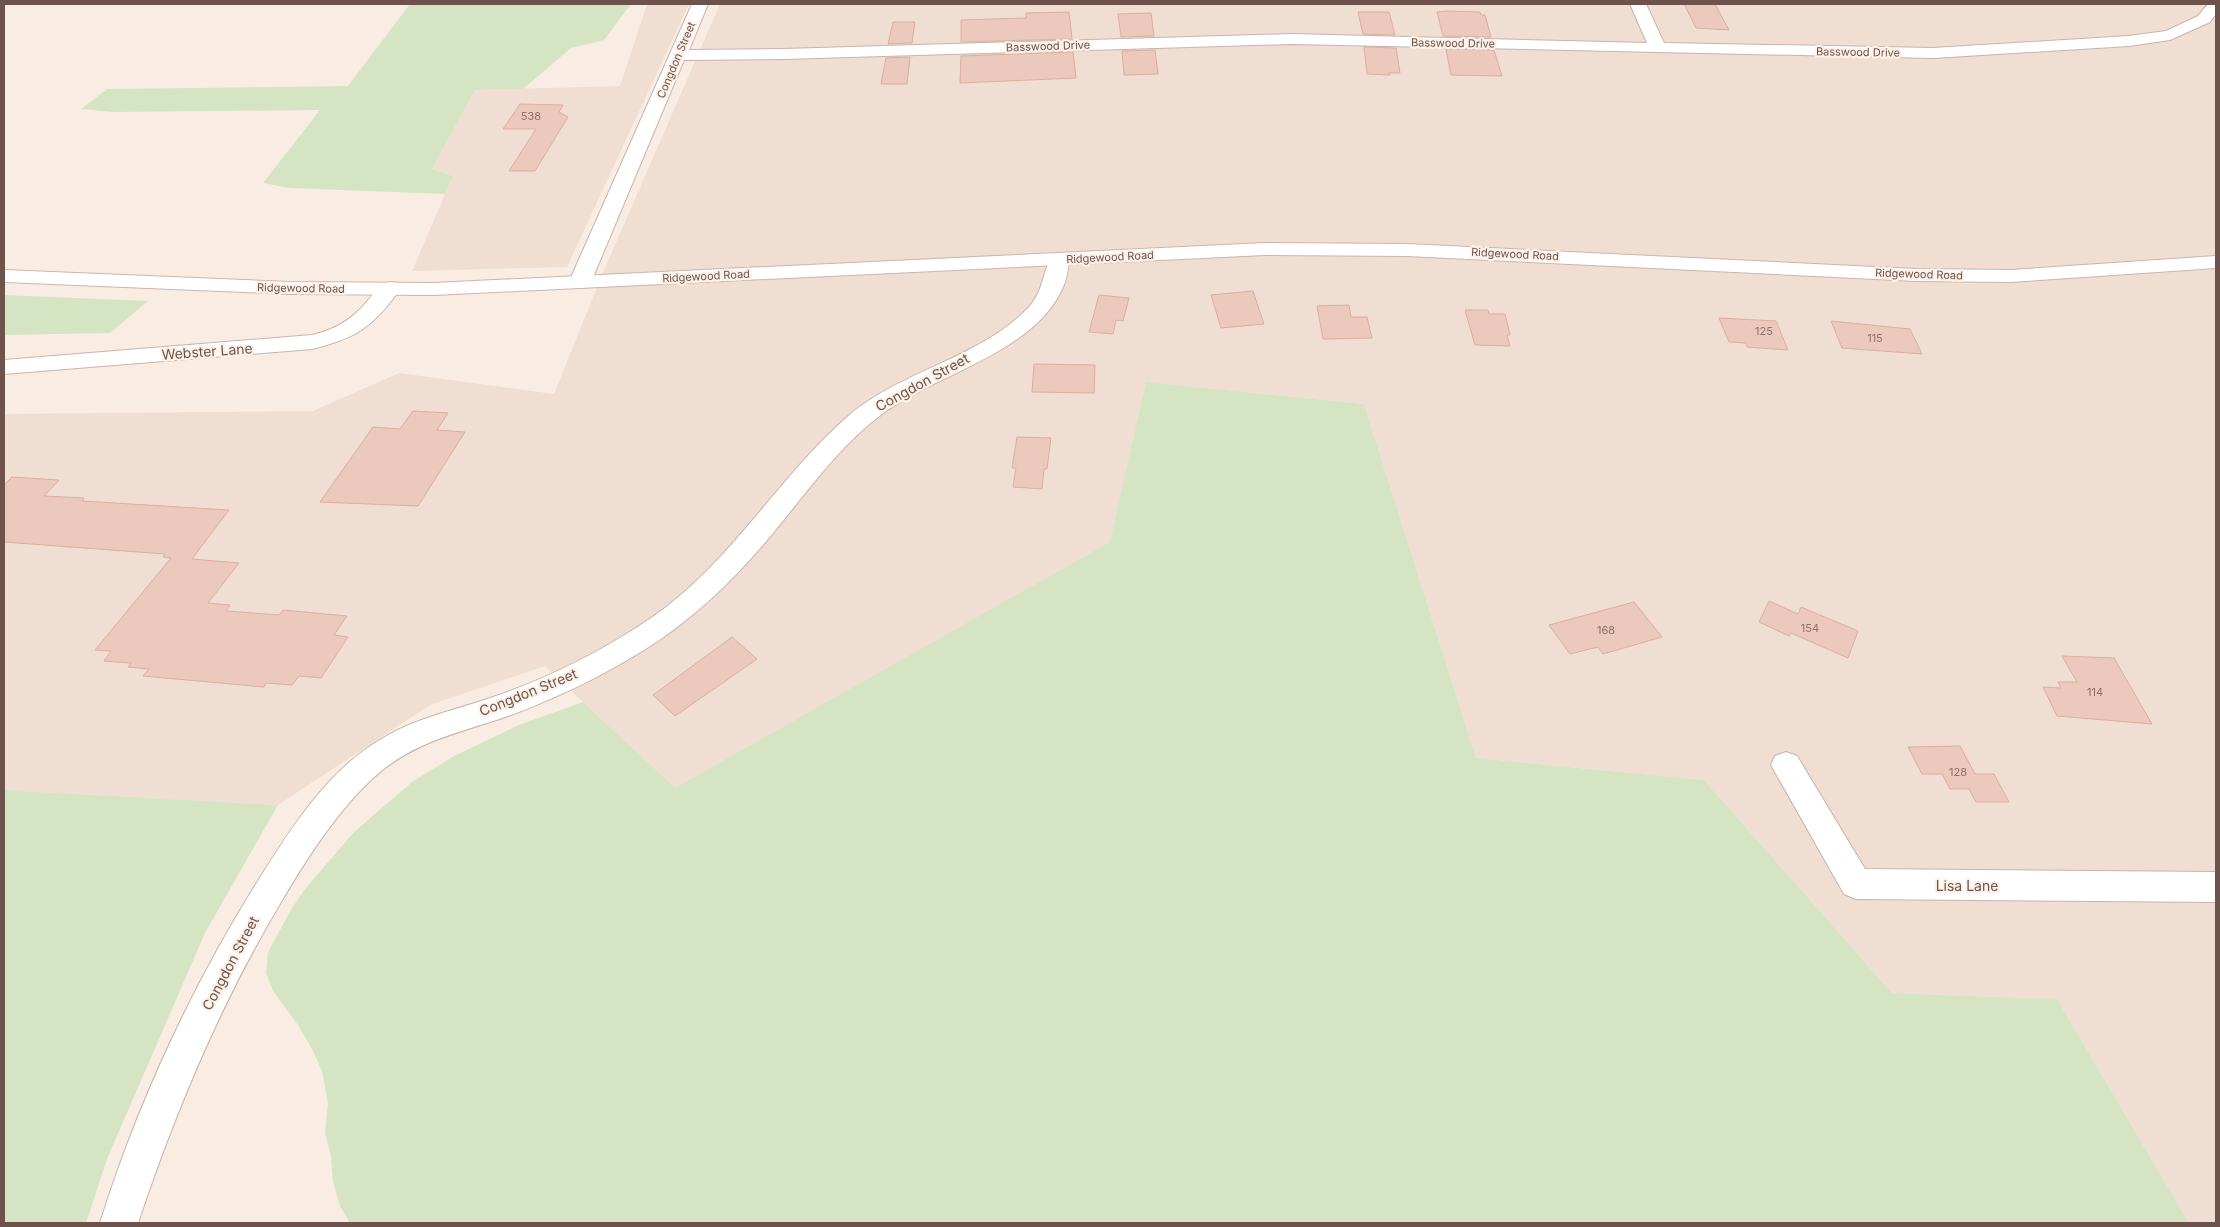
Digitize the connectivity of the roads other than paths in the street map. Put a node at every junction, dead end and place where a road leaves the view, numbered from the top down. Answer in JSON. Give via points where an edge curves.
{"nodes":[{"id":1,"x":700,"y":4,"type":"edge"},
{"id":2,"x":1638,"y":4,"type":"edge"},
{"id":3,"x":2216,"y":4,"type":"edge"},
{"id":4,"x":1658,"y":48,"type":"junction"},
{"id":5,"x":678,"y":55,"type":"junction"},
{"id":6,"x":1059,"y":260,"type":"junction"},
{"id":7,"x":2216,"y":262,"type":"edge"},
{"id":8,"x":4,"y":276,"type":"edge"},
{"id":9,"x":580,"y":282,"type":"junction"},
{"id":10,"x":390,"y":288,"type":"junction"},
{"id":11,"x":4,"y":367,"type":"edge"},
{"id":12,"x":1786,"y":765,"type":"dead end"},
{"id":13,"x":2216,"y":887,"type":"edge"},
{"id":14,"x":119,"y":1223,"type":"edge"}],
"edges":[{"from":1,"to":5,"type":"street","name":"Congdon Street"},
{"from":2,"to":4,"type":"street"},
{"from":3,"to":4,"type":"street","name":"Basswood Drive","via":[[2204,19],[2170,35],[2128,42],[1924,53]]},
{"from":4,"to":5,"type":"street","name":"Basswood Drive","via":[[1292,39]]},
{"from":5,"to":9,"type":"street","name":"Congdon Street"},
{"from":6,"to":7,"type":"street","name":"Ridgewood Road","via":[[1265,249],[1407,250],[1916,275],[2011,276]]},
{"from":6,"to":9,"type":"street","name":"Ridgewood Road"},
{"from":6,"to":14,"type":"street","name":"Congdon Street","via":[[1059,276],[1053,291],[1026,320],[999,341],[878,405],[853,425],[717,579],[677,614],[592,666],[496,708],[447,722],[414,736],[357,773],[307,833],[284,868],[208,1002],[165,1097]]},
{"from":8,"to":10,"type":"street","name":"Ridgewood Road","via":[[290,288]]},
{"from":9,"to":10,"type":"street","name":"Ridgewood Road"},
{"from":10,"to":11,"type":"street","name":"Webster Lane","via":[[359,324],[312,342]]},
{"from":12,"to":13,"type":"street","name":"Lisa Lane","via":[[1856,884]]}]}
